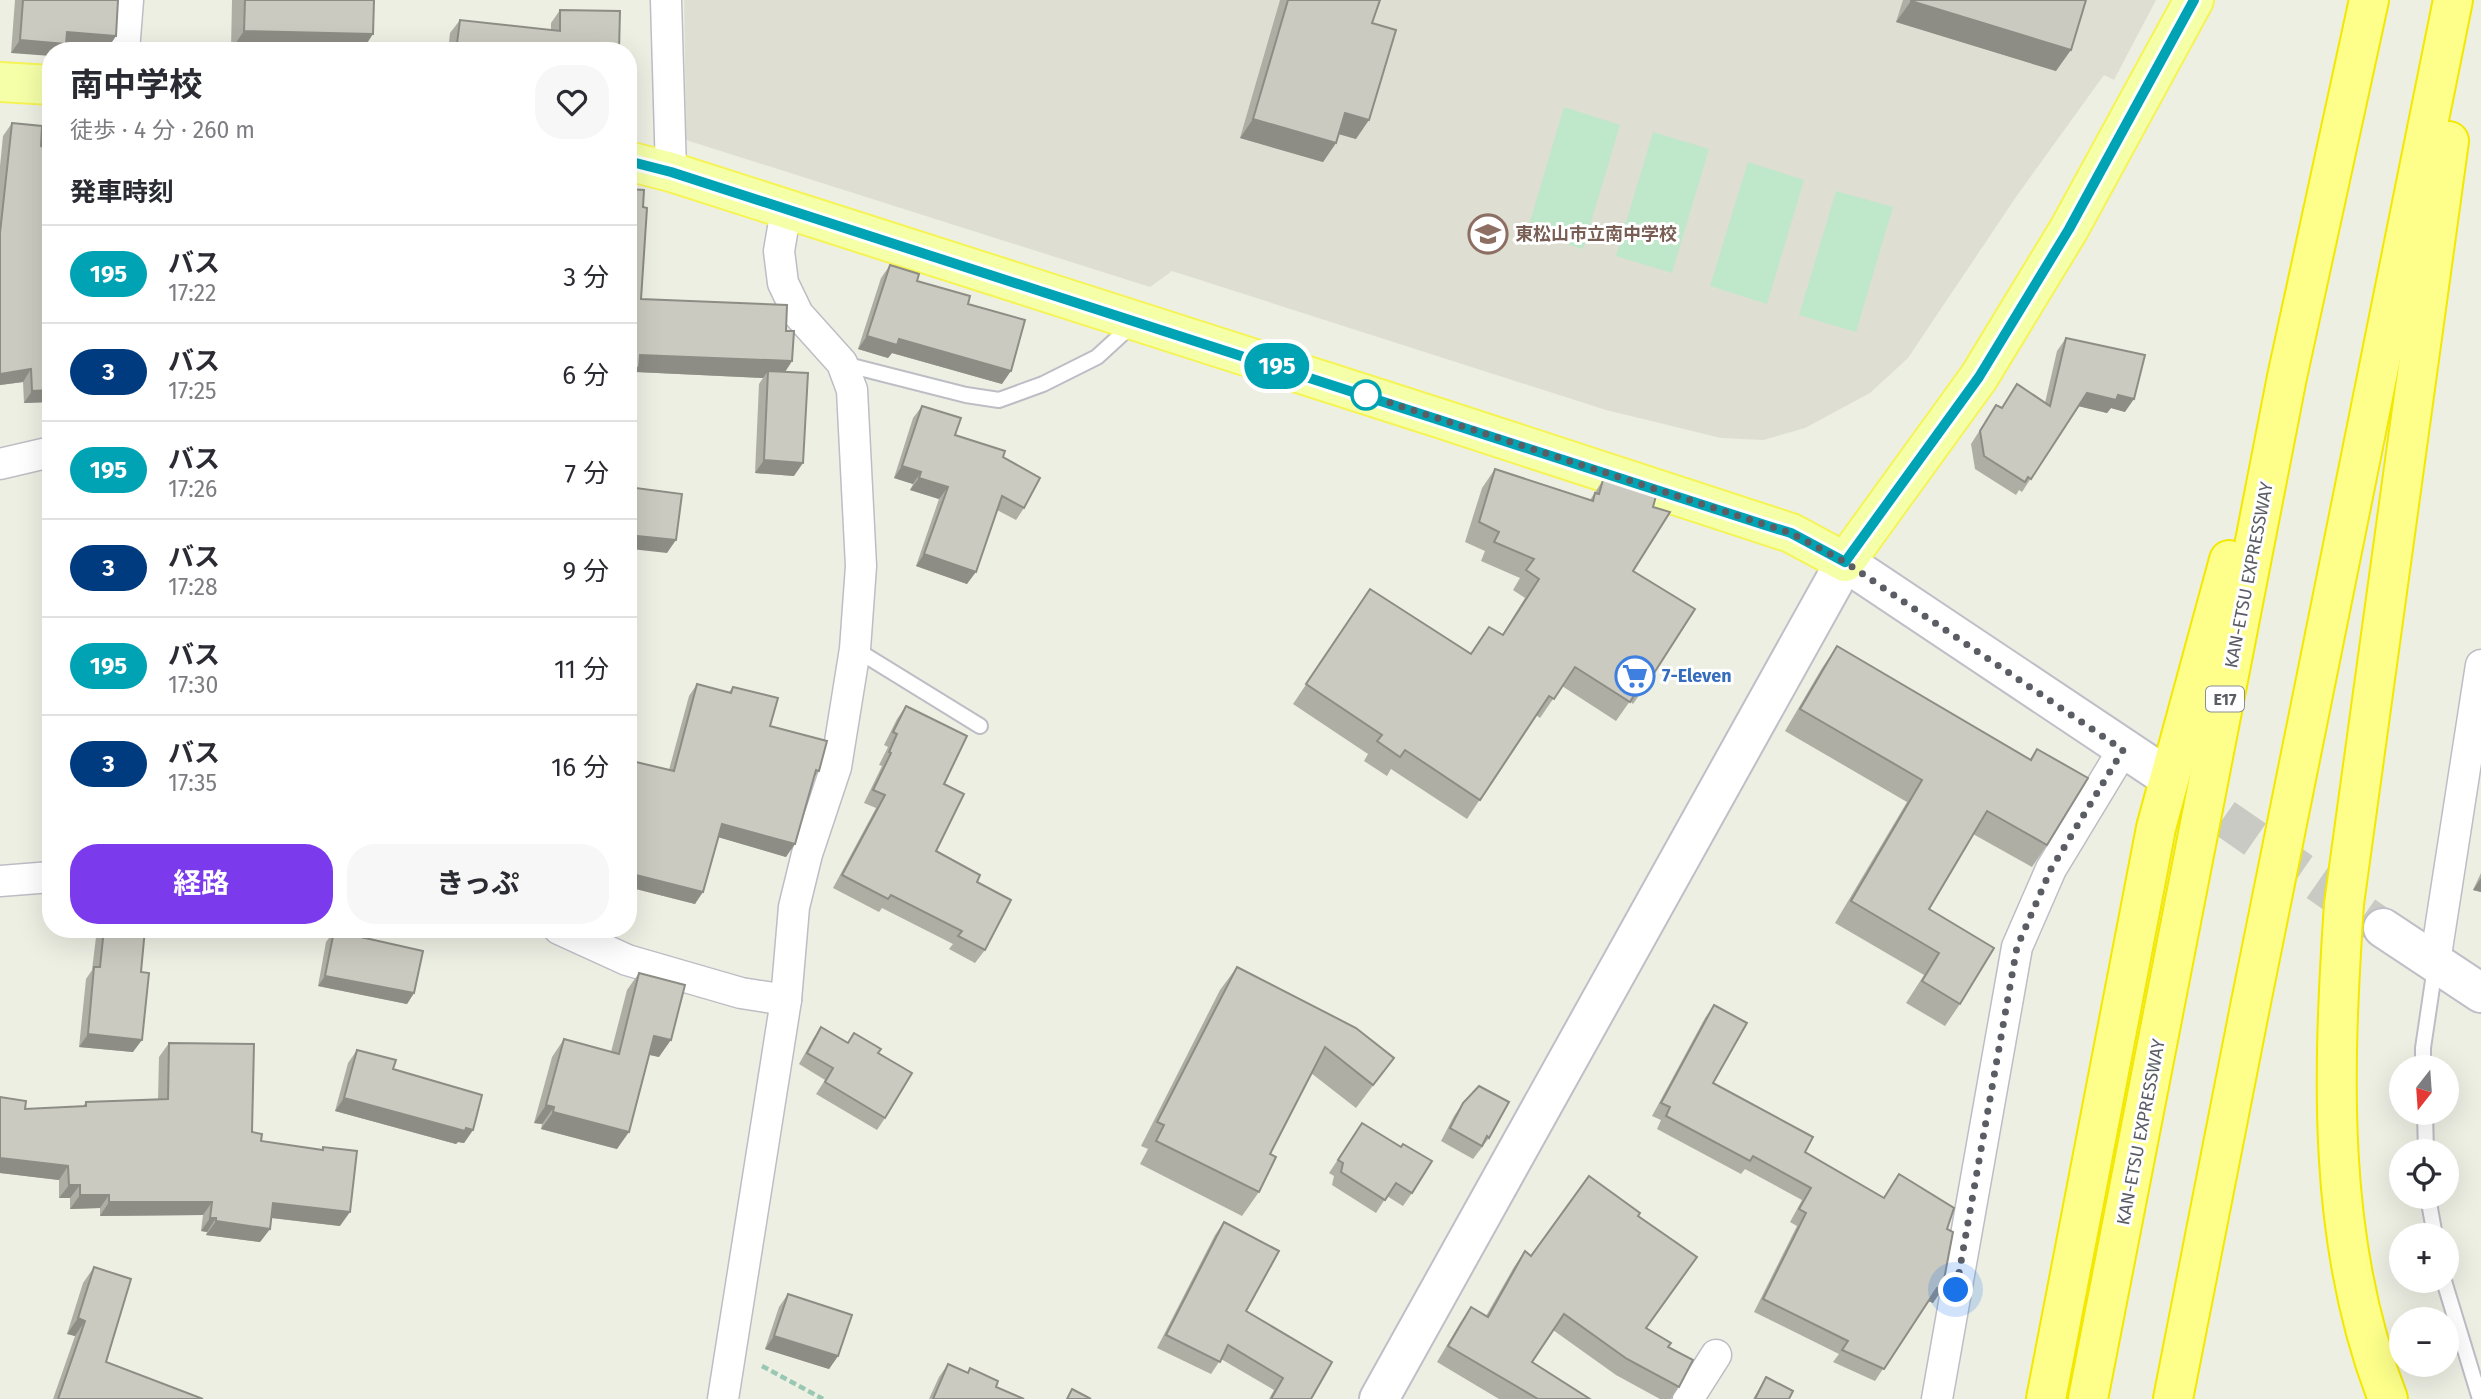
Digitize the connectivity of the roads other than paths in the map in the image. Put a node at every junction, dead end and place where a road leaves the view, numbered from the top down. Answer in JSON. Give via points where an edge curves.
{"nodes":[{"id":1,"x":128,"y":0,"type":"edge"},
{"id":2,"x":666,"y":0,"type":"edge"},
{"id":3,"x":2194,"y":0,"type":"edge"},
{"id":4,"x":2369,"y":0,"type":"edge"},
{"id":5,"x":2460,"y":4,"type":"edge"},
{"id":6,"x":125,"y":42,"type":"edge"},
{"id":7,"x":0,"y":82,"type":"edge"},
{"id":8,"x":42,"y":84,"type":"edge"},
{"id":9,"x":637,"y":163,"type":"edge"},
{"id":10,"x":671,"y":172,"type":"junction"},
{"id":11,"x":786,"y":210,"type":"junction"},
{"id":12,"x":1136,"y":322,"type":"junction"},
{"id":13,"x":842,"y":363,"type":"junction"},
{"id":14,"x":2287,"y":377,"type":"junction"},
{"id":15,"x":42,"y":454,"type":"edge"},
{"id":16,"x":0,"y":464,"type":"edge"},
{"id":17,"x":1845,"y":562,"type":"junction"},
{"id":18,"x":855,"y":649,"type":"junction"},
{"id":19,"x":2481,"y":665,"type":"edge"},
{"id":20,"x":980,"y":726,"type":"dead end"},
{"id":21,"x":2123,"y":750,"type":"junction"},
{"id":22,"x":2161,"y":773,"type":"tunnel mouth"},
{"id":23,"x":42,"y":878,"type":"edge"},
{"id":24,"x":0,"y":881,"type":"edge"},
{"id":25,"x":2383,"y":928,"type":"tunnel mouth"},
{"id":26,"x":579,"y":938,"type":"edge"},
{"id":27,"x":2435,"y":962,"type":"junction"},
{"id":28,"x":2481,"y":993,"type":"edge"},
{"id":29,"x":786,"y":1000,"type":"junction"},
{"id":30,"x":2423,"y":1055,"type":"edge"},
{"id":31,"x":2448,"y":1293,"type":"edge"},
{"id":32,"x":1716,"y":1356,"type":"dead end"},
{"id":33,"x":723,"y":1399,"type":"edge"},
{"id":34,"x":1379,"y":1399,"type":"edge"},
{"id":35,"x":1688,"y":1399,"type":"edge"},
{"id":36,"x":1937,"y":1399,"type":"edge"},
{"id":37,"x":2046,"y":1399,"type":"edge"},
{"id":38,"x":2088,"y":1399,"type":"edge"},
{"id":39,"x":2173,"y":1399,"type":"edge"},
{"id":40,"x":2388,"y":1399,"type":"edge"},
{"id":41,"x":2480,"y":1399,"type":"edge"}],
"edges":[{"from":1,"to":6,"type":"street"},
{"from":2,"to":10,"type":"street"},
{"from":3,"to":17,"type":"main road","via":[[2069,229],[1979,377]]},
{"from":4,"to":14,"type":"highway","name":"KAN-ETSU EXPRESSWAY","number":"E17"},
{"from":5,"to":39,"type":"highway","via":[[2250,1007]]},
{"from":5,"to":40,"type":"highway","via":[[2344,904],[2336,1028],[2337,1141],[2346,1235],[2361,1311]]},
{"from":7,"to":8,"type":"main road"},
{"from":9,"to":10,"type":"main road"},
{"from":10,"to":11,"type":"main road"},
{"from":11,"to":12,"type":"main road"},
{"from":11,"to":13,"type":"street","via":[[779,251],[783,283],[798,314]]},
{"from":12,"to":13,"type":"lane","via":[[1097,357],[999,400]]},
{"from":12,"to":17,"type":"main road","via":[[1791,533]]},
{"from":13,"to":18,"type":"street","via":[[852,390],[861,553]]},
{"from":14,"to":37,"type":"highway","via":[[2239,524],[2156,828]]},
{"from":14,"to":38,"type":"highway","name":"KAN-ETSU EXPRESSWAY","number":"E17"},
{"from":15,"to":16,"type":"street"},
{"from":17,"to":21,"type":"street"},
{"from":17,"to":34,"type":"street"},
{"from":18,"to":20,"type":"lane"},
{"from":18,"to":29,"type":"street","via":[[836,767],[793,907]]},
{"from":19,"to":27,"type":"street"},
{"from":21,"to":22,"type":"street"},
{"from":21,"to":36,"type":"street","via":[[2051,869],[2017,947]]},
{"from":23,"to":24,"type":"street"},
{"from":25,"to":27,"type":"street"},
{"from":26,"to":29,"type":"street","via":[[628,960],[741,993]]},
{"from":27,"to":28,"type":"street"},
{"from":27,"to":30,"type":"lane"},
{"from":29,"to":33,"type":"street"},
{"from":31,"to":41,"type":"lane"},
{"from":32,"to":35,"type":"street"}]}
